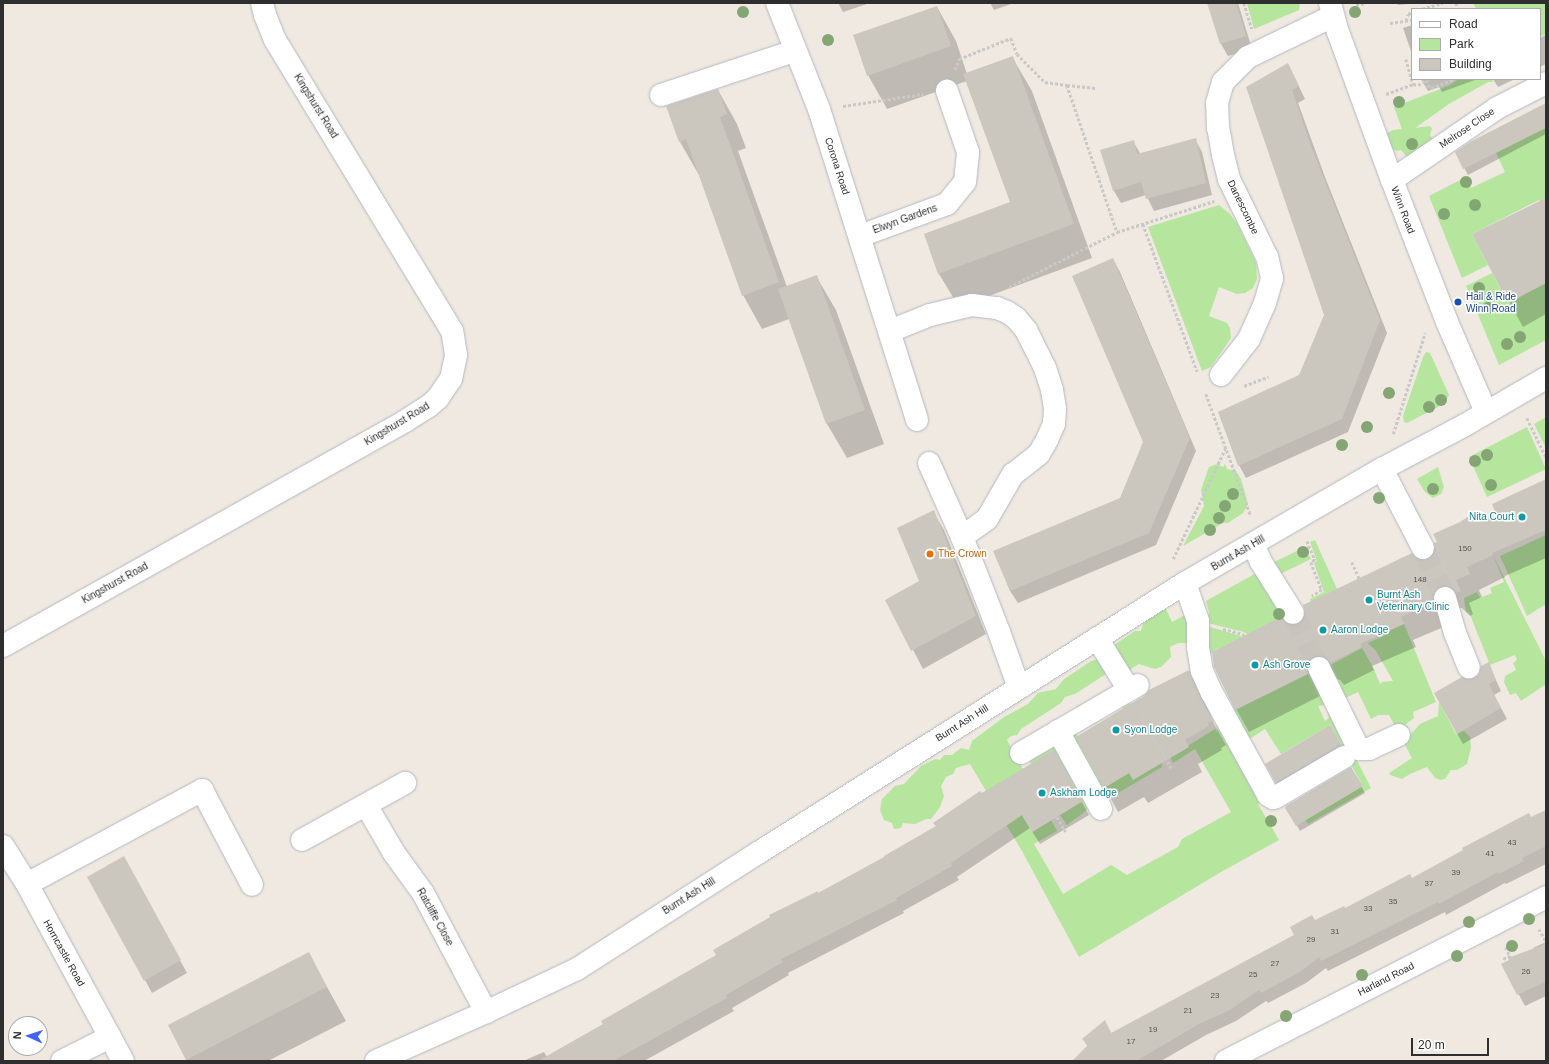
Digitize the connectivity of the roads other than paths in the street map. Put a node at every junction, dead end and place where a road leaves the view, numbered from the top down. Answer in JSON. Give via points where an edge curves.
{"nodes":[{"id":1,"x":262,"y":3,"type":"edge"},
{"id":2,"x":777,"y":3,"type":"edge"},
{"id":3,"x":1332,"y":10,"type":"edge"},
{"id":4,"x":794,"y":51,"type":"junction"},
{"id":5,"x":1546,"y":83,"type":"edge"},
{"id":6,"x":947,"y":91,"type":"road end"},
{"id":7,"x":661,"y":95,"type":"dead end"},
{"id":8,"x":1392,"y":180,"type":"junction"},
{"id":9,"x":860,"y":236,"type":"junction"},
{"id":10,"x":890,"y":331,"type":"junction"},
{"id":11,"x":1221,"y":375,"type":"dead end"},
{"id":12,"x":1546,"y":378,"type":"edge"},
{"id":13,"x":1486,"y":412,"type":"junction"},
{"id":14,"x":918,"y":420,"type":"dead end"},
{"id":15,"x":929,"y":464,"type":"dead end"},
{"id":16,"x":1382,"y":469,"type":"junction"},
{"id":17,"x":962,"y":537,"type":"junction"},
{"id":18,"x":1253,"y":544,"type":"junction"},
{"id":19,"x":1423,"y":548,"type":"tunnel mouth"},
{"id":20,"x":1185,"y":583,"type":"junction"},
{"id":21,"x":1445,"y":598,"type":"tunnel mouth"},
{"id":22,"x":1292,"y":610,"type":"tunnel mouth"},
{"id":23,"x":1098,"y":638,"type":"junction"},
{"id":24,"x":3,"y":646,"type":"edge"},
{"id":25,"x":1469,"y":667,"type":"dead end"},
{"id":26,"x":1319,"y":668,"type":"tunnel mouth"},
{"id":27,"x":1019,"y":688,"type":"junction"},
{"id":28,"x":1058,"y":731,"type":"junction"},
{"id":29,"x":1399,"y":735,"type":"dead end"},
{"id":30,"x":1021,"y":753,"type":"dead end"},
{"id":31,"x":1344,"y":757,"type":"dead end"},
{"id":32,"x":405,"y":783,"type":"dead end"},
{"id":33,"x":366,"y":804,"type":"junction"},
{"id":34,"x":1101,"y":809,"type":"dead end"},
{"id":35,"x":302,"y":840,"type":"dead end"},
{"id":36,"x":3,"y":846,"type":"edge"},
{"id":37,"x":27,"y":884,"type":"junction"},
{"id":38,"x":252,"y":885,"type":"dead end"},
{"id":39,"x":1546,"y":897,"type":"edge"},
{"id":40,"x":486,"y":1012,"type":"junction"},
{"id":41,"x":110,"y":1037,"type":"junction"},
{"id":42,"x":62,"y":1061,"type":"edge"},
{"id":43,"x":123,"y":1061,"type":"edge"},
{"id":44,"x":376,"y":1061,"type":"edge"},
{"id":45,"x":1226,"y":1061,"type":"edge"}],
"edges":[{"from":1,"to":24,"type":"street","name":"Kingshurst Road","via":[[264,15],[275,40],[452,330],[456,355],[451,379],[438,398],[411,417]]},
{"from":2,"to":4,"type":"street","name":"Corona Road"},
{"from":3,"to":8,"type":"street","name":"Winn Road"},
{"from":3,"to":11,"type":"street","name":"Danescombe","via":[[1248,57],[1223,82],[1217,103],[1218,128],[1229,179],[1267,257],[1272,278],[1265,303],[1248,339]]},
{"from":4,"to":7,"type":"street"},
{"from":4,"to":9,"type":"street","name":"Corona Road","via":[[819,109]]},
{"from":5,"to":8,"type":"street","name":"Melrose Close","via":[[1497,108]]},
{"from":6,"to":9,"type":"street","name":"Elwyn Gardens","via":[[968,152],[965,182],[947,204]]},
{"from":8,"to":13,"type":"street","name":"Winn Road","via":[[1446,322]]},
{"from":9,"to":10,"type":"street","name":"Corona Road"},
{"from":10,"to":14,"type":"street","name":"Corona Road"},
{"from":10,"to":17,"type":"street","via":[[930,315],[972,305],[997,308],[1016,318],[1026,330],[1047,375],[1055,409],[1054,424],[1047,440],[1039,454],[1013,474],[987,519]]},
{"from":12,"to":13,"type":"street","name":"Burnt Ash Hill"},
{"from":13,"to":16,"type":"street","name":"Burnt Ash Hill"},
{"from":15,"to":17,"type":"street"},
{"from":16,"to":18,"type":"street","name":"Burnt Ash Hill"},
{"from":16,"to":19,"type":"street"},
{"from":17,"to":27,"type":"street"},
{"from":18,"to":20,"type":"street","name":"Burnt Ash Hill"},
{"from":18,"to":22,"type":"street","via":[[1261,562]]},
{"from":20,"to":23,"type":"street","name":"Burnt Ash Hill"},
{"from":20,"to":31,"type":"street","via":[[1198,620],[1198,647],[1202,671],[1268,795],[1276,797]]},
{"from":21,"to":25,"type":"street","via":[[1455,633]]},
{"from":23,"to":27,"type":"street","name":"Burnt Ash Hill"},
{"from":23,"to":28,"type":"street","via":[[1133,687]]},
{"from":26,"to":29,"type":"street","via":[[1360,749],[1369,749]]},
{"from":27,"to":40,"type":"street","name":"Burnt Ash Hill","via":[[577,969]]},
{"from":28,"to":30,"type":"street"},
{"from":28,"to":34,"type":"street"},
{"from":32,"to":33,"type":"street"},
{"from":33,"to":35,"type":"street"},
{"from":33,"to":40,"type":"street","name":"Ratcliffe Close","via":[[394,853],[423,894]]},
{"from":36,"to":37,"type":"street","name":"Horncastle Road"},
{"from":37,"to":38,"type":"street","via":[[202,790]]},
{"from":37,"to":41,"type":"street","name":"Horncastle Road"},
{"from":39,"to":45,"type":"street","name":"Harland Road"},
{"from":40,"to":44,"type":"street","name":"Burnt Ash Hill"},
{"from":41,"to":42,"type":"street"},
{"from":41,"to":43,"type":"street","name":"Horncastle Road"}]}
